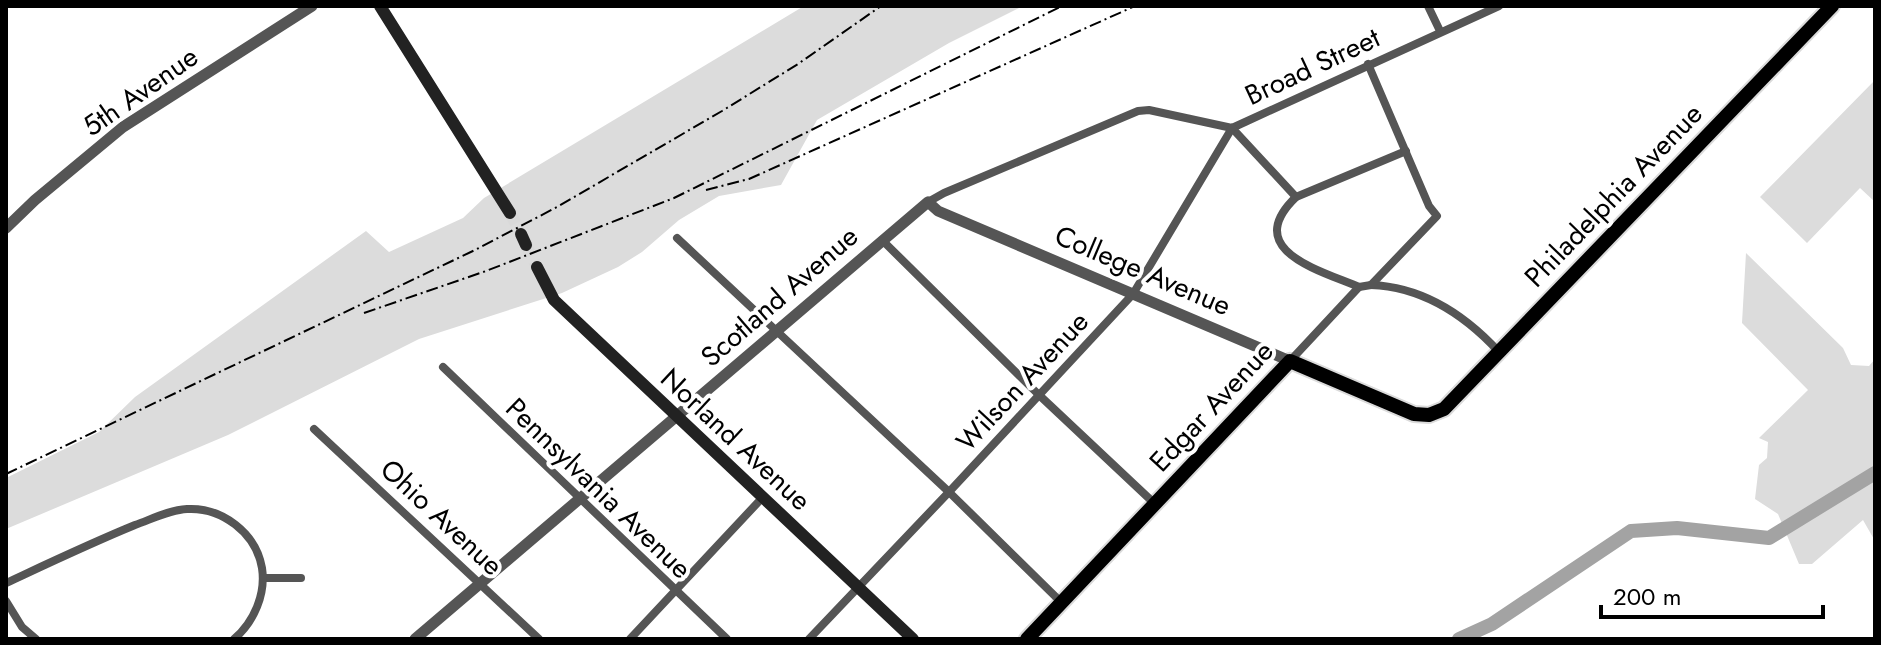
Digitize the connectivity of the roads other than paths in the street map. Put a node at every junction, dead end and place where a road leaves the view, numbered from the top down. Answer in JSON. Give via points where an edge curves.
{"nodes":[{"id":1,"x":312,"y":6,"type":"edge"},
{"id":2,"x":380,"y":6,"type":"edge"},
{"id":3,"x":1428,"y":6,"type":"edge"},
{"id":4,"x":1499,"y":6,"type":"edge"},
{"id":5,"x":1832,"y":6,"type":"edge"},
{"id":6,"x":1440,"y":31,"type":"junction"},
{"id":7,"x":1368,"y":64,"type":"junction"},
{"id":8,"x":1232,"y":128,"type":"junction"},
{"id":9,"x":1406,"y":151,"type":"junction"},
{"id":10,"x":1296,"y":197,"type":"junction"},
{"id":11,"x":928,"y":202,"type":"junction"},
{"id":12,"x":510,"y":213,"type":"tunnel mouth"},
{"id":13,"x":6,"y":228,"type":"edge"},
{"id":14,"x":677,"y":238,"type":"dead end"},
{"id":15,"x":882,"y":240,"type":"junction"},
{"id":16,"x":537,"y":267,"type":"tunnel mouth"},
{"id":17,"x":1371,"y":285,"type":"junction"},
{"id":18,"x":1359,"y":287,"type":"junction"},
{"id":19,"x":1133,"y":294,"type":"junction"},
{"id":20,"x":775,"y":331,"type":"junction"},
{"id":21,"x":1499,"y":352,"type":"junction"},
{"id":22,"x":1290,"y":361,"type":"junction"},
{"id":23,"x":443,"y":367,"type":"dead end"},
{"id":24,"x":1038,"y":394,"type":"junction"},
{"id":25,"x":1429,"y":415,"type":"joint"},
{"id":26,"x":676,"y":417,"type":"junction"},
{"id":27,"x":314,"y":429,"type":"dead end"},
{"id":28,"x":949,"y":492,"type":"junction"},
{"id":29,"x":763,"y":497,"type":"junction"},
{"id":30,"x":578,"y":499,"type":"junction"},
{"id":31,"x":1155,"y":504,"type":"junction"},
{"id":32,"x":263,"y":578,"type":"junction"},
{"id":33,"x":301,"y":578,"type":"dead end"},
{"id":34,"x":6,"y":583,"type":"edge"},
{"id":35,"x":481,"y":583,"type":"junction"},
{"id":36,"x":859,"y":587,"type":"junction"},
{"id":37,"x":674,"y":591,"type":"junction"},
{"id":38,"x":6,"y":601,"type":"edge"},
{"id":39,"x":1062,"y":603,"type":"junction"},
{"id":40,"x":36,"y":639,"type":"edge"},
{"id":41,"x":234,"y":639,"type":"edge"},
{"id":42,"x":415,"y":639,"type":"edge"},
{"id":43,"x":539,"y":639,"type":"edge"},
{"id":44,"x":630,"y":639,"type":"edge"},
{"id":45,"x":727,"y":639,"type":"edge"},
{"id":46,"x":809,"y":639,"type":"edge"},
{"id":47,"x":913,"y":639,"type":"edge"},
{"id":48,"x":1027,"y":639,"type":"edge"}],
"edges":[{"from":1,"to":13,"type":"street","name":"5th Avenue","via":[[123,127]]},
{"from":2,"to":12,"type":"main road"},
{"from":3,"to":6,"type":"street"},
{"from":4,"to":6,"type":"street","name":"Broad Street"},
{"from":5,"to":21,"type":"main road","name":"Philadelphia Avenue"},
{"from":6,"to":7,"type":"street","name":"Broad Street"},
{"from":7,"to":8,"type":"street","name":"Broad Street"},
{"from":7,"to":9,"type":"street"},
{"from":8,"to":10,"type":"street"},
{"from":8,"to":11,"type":"street","name":"Scotland Avenue","via":[[1138,111]]},
{"from":8,"to":19,"type":"street","name":"Wilson Avenue"},
{"from":9,"to":10,"type":"street"},
{"from":9,"to":17,"type":"street","via":[[1437,216]]},
{"from":10,"to":18,"type":"street","via":[[1278,224],[1283,250]]},
{"from":11,"to":15,"type":"street","name":"Scotland Avenue"},
{"from":11,"to":19,"type":"street","name":"College Avenue","via":[[938,211]]},
{"from":14,"to":20,"type":"street"},
{"from":15,"to":20,"type":"street","name":"Scotland Avenue"},
{"from":15,"to":24,"type":"street"},
{"from":16,"to":26,"type":"main road","name":"Norland Avenue","via":[[554,300]]},
{"from":17,"to":18,"type":"street"},
{"from":17,"to":21,"type":"street","via":[[1438,303]]},
{"from":18,"to":22,"type":"street","name":"Edgar Avenue"},
{"from":19,"to":22,"type":"street","name":"College Avenue"},
{"from":19,"to":24,"type":"street","name":"Wilson Avenue"},
{"from":20,"to":26,"type":"street","name":"Scotland Avenue"},
{"from":20,"to":28,"type":"street"},
{"from":21,"to":25,"type":"main road","name":"Philadelphia Avenue","via":[[1448,405]]},
{"from":22,"to":25,"type":"main road","name":"College Avenue","via":[[1409,412]]},
{"from":22,"to":31,"type":"main road","name":"Edgar Avenue"},
{"from":23,"to":30,"type":"street","name":"Pennsylvania Avenue"},
{"from":24,"to":28,"type":"street","name":"Wilson Avenue"},
{"from":24,"to":31,"type":"street"},
{"from":26,"to":29,"type":"main road","name":"Norland Avenue"},
{"from":26,"to":30,"type":"street","name":"Scotland Avenue"},
{"from":27,"to":35,"type":"street","name":"Ohio Avenue"},
{"from":28,"to":36,"type":"street","name":"Wilson Avenue"},
{"from":28,"to":39,"type":"street"},
{"from":29,"to":36,"type":"main road","name":"Norland Avenue"},
{"from":29,"to":37,"type":"street"},
{"from":30,"to":35,"type":"street","name":"Scotland Avenue"},
{"from":30,"to":37,"type":"street","name":"Pennsylvania Avenue"},
{"from":31,"to":39,"type":"main road","name":"Edgar Avenue"},
{"from":32,"to":33,"type":"street"},
{"from":32,"to":34,"type":"street","via":[[259,555],[244,532],[222,515],[185,509],[98,540]]},
{"from":32,"to":41,"type":"street","via":[[255,612]]},
{"from":35,"to":42,"type":"street","name":"Scotland Avenue"},
{"from":35,"to":43,"type":"street","name":"Ohio Avenue"},
{"from":36,"to":46,"type":"street","name":"Wilson Avenue"},
{"from":36,"to":47,"type":"main road","name":"Norland Avenue"},
{"from":37,"to":44,"type":"street"},
{"from":37,"to":45,"type":"street","name":"Pennsylvania Avenue"},
{"from":38,"to":40,"type":"street"},
{"from":39,"to":48,"type":"main road","name":"Edgar Avenue"}]}
